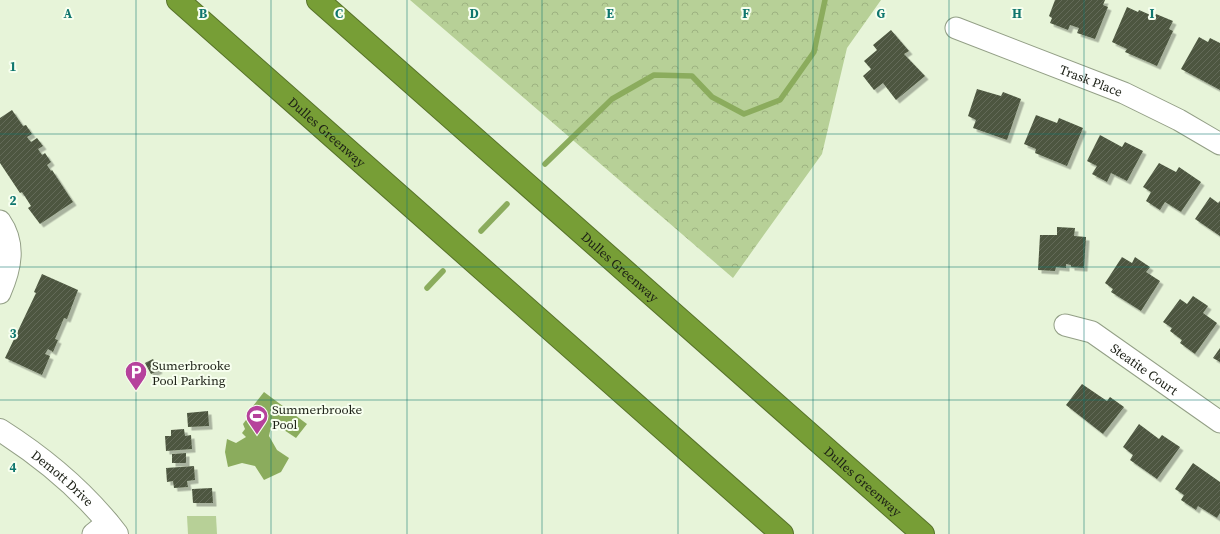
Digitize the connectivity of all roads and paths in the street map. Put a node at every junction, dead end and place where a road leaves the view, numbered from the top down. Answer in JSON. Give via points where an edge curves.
{"nodes":[{"id":1,"x":178,"y":0,"type":"edge"},
{"id":2,"x":318,"y":0,"type":"edge"},
{"id":3,"x":956,"y":28,"type":"dead end"},
{"id":4,"x":1220,"y":144,"type":"edge"},
{"id":5,"x":0,"y":221,"type":"edge"},
{"id":6,"x":0,"y":293,"type":"edge"},
{"id":7,"x":1065,"y":325,"type":"dead end"},
{"id":8,"x":1220,"y":422,"type":"edge"},
{"id":9,"x":0,"y":430,"type":"edge"},
{"id":10,"x":106,"y":530,"type":"edge"},
{"id":11,"x":782,"y":534,"type":"edge"},
{"id":12,"x":923,"y":534,"type":"edge"}],
"edges":[{"from":1,"to":11,"type":"highway","name":"Dulles Greenway"},
{"from":2,"to":12,"type":"highway","name":"Dulles Greenway"},
{"from":3,"to":4,"type":"street","name":"Trask Place","via":[[1124,93]]},
{"from":5,"to":6,"type":"street","via":[[5,228],[11,257],[8,274]]},
{"from":7,"to":8,"type":"street","name":"Steatite Court","via":[[1092,332]]},
{"from":9,"to":10,"type":"street","name":"Demott Drive","via":[[49,465],[74,487]]}]}
